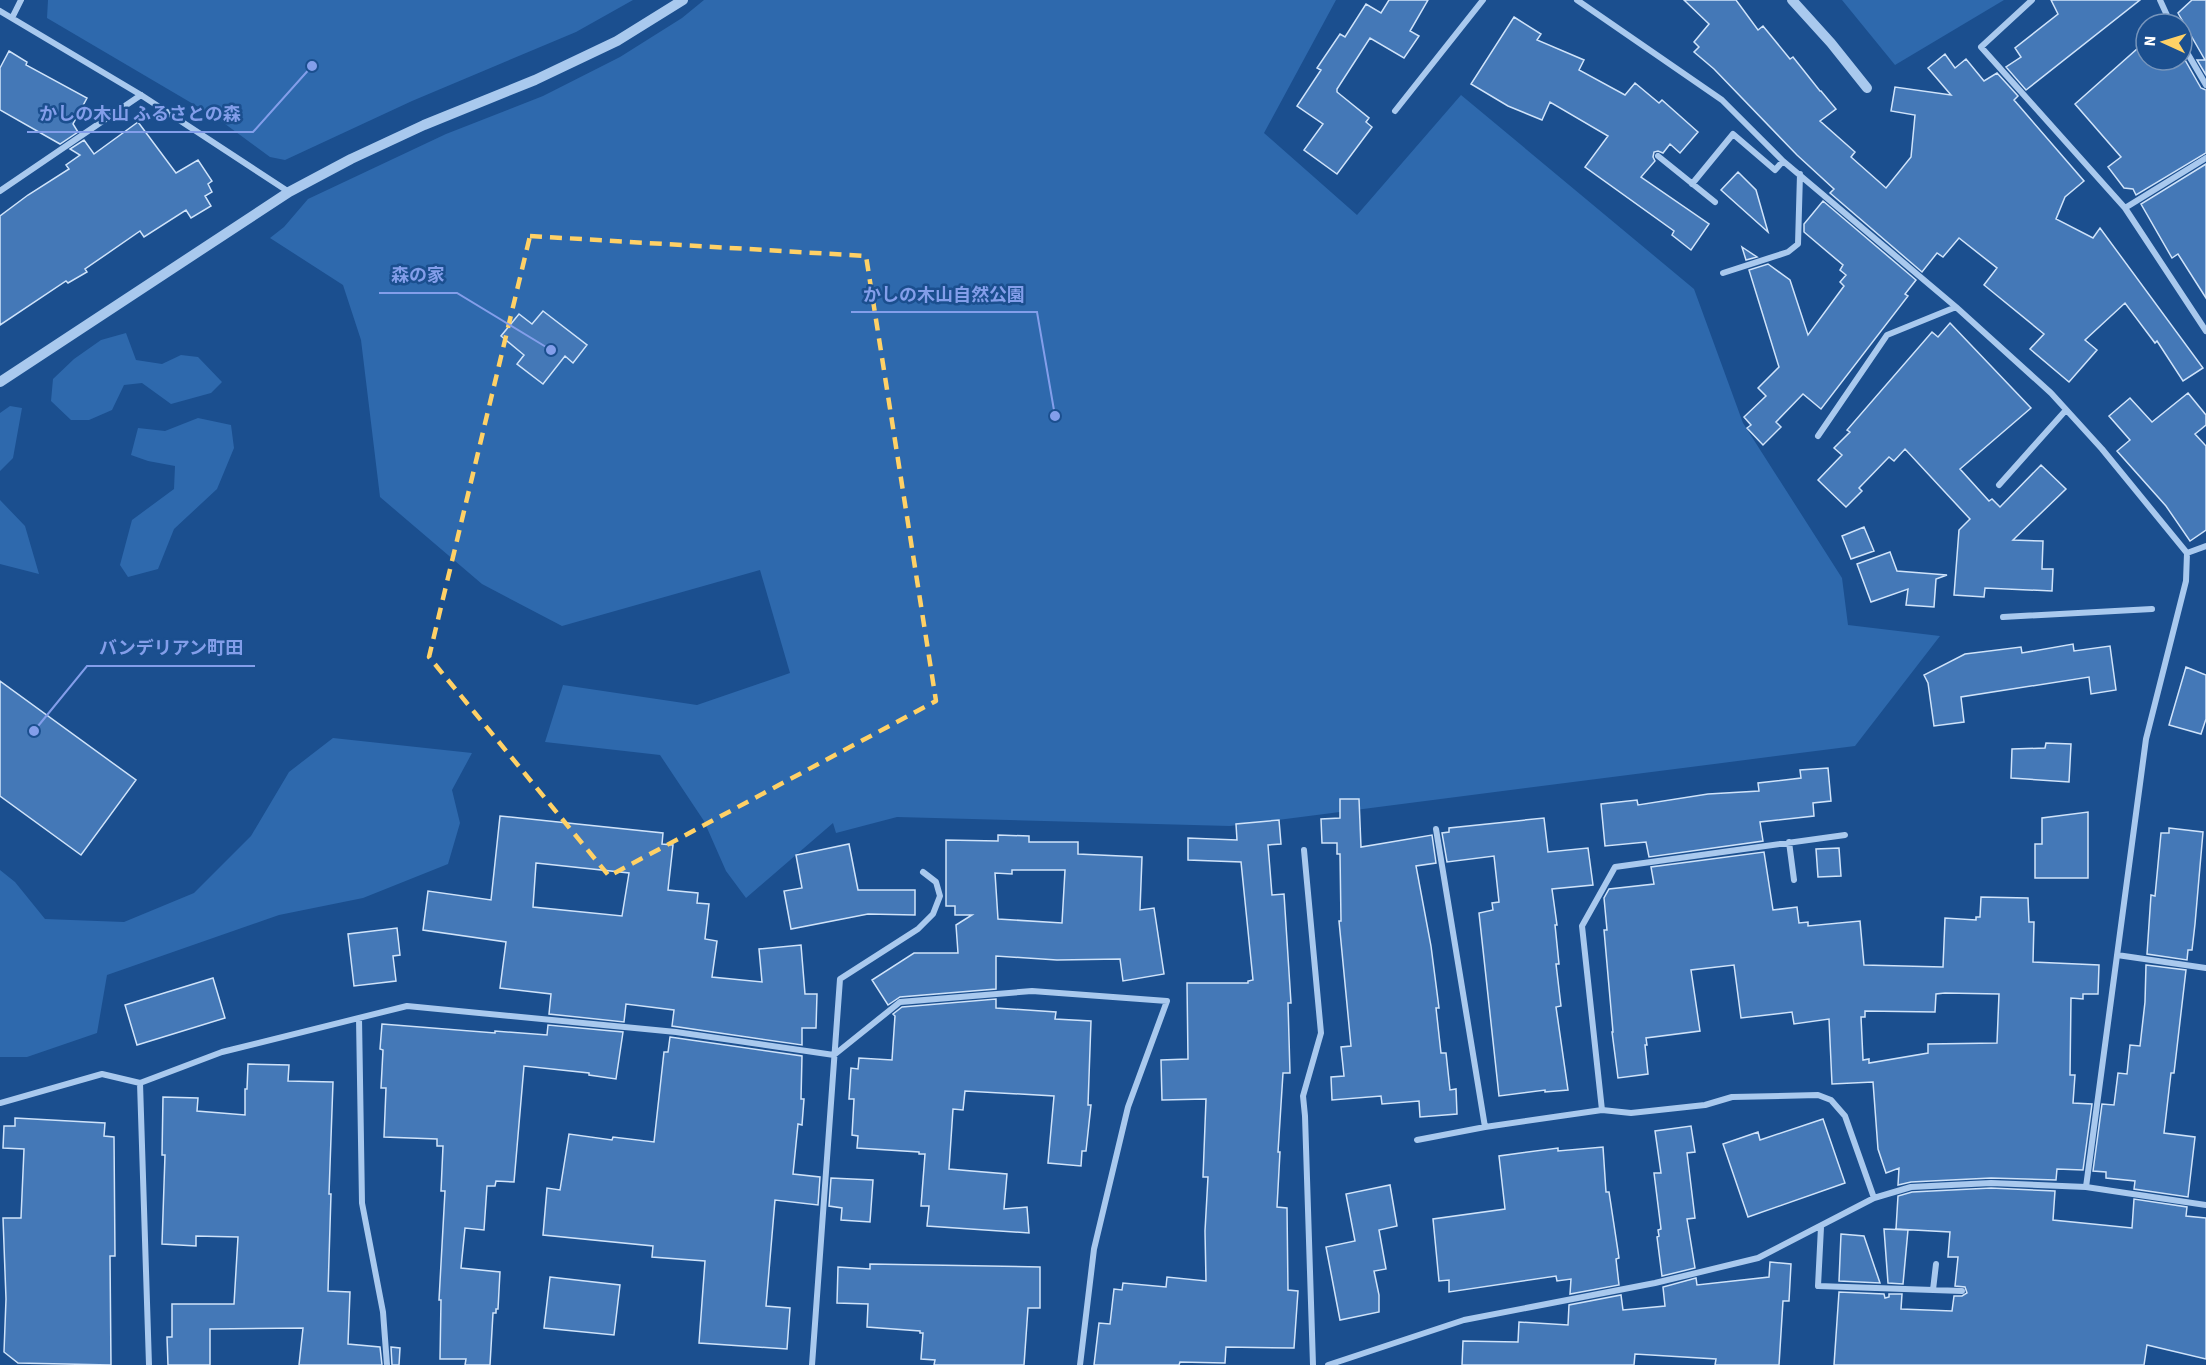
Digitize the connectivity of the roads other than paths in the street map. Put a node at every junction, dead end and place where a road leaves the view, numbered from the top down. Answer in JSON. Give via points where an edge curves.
{"nodes":[{"id":1,"x":21,"y":0,"type":"edge"},
{"id":2,"x":684,"y":0,"type":"edge"},
{"id":3,"x":1484,"y":0,"type":"edge"},
{"id":4,"x":1577,"y":0,"type":"edge"},
{"id":5,"x":1792,"y":0,"type":"edge"},
{"id":6,"x":2032,"y":0,"type":"edge"},
{"id":7,"x":0,"y":10,"type":"edge"},
{"id":8,"x":12,"y":18,"type":"junction"},
{"id":9,"x":2194,"y":64,"type":"edge"},
{"id":10,"x":2206,"y":85,"type":"edge"},
{"id":11,"x":1867,"y":88,"type":"dead end"},
{"id":12,"x":141,"y":95,"type":"junction"},
{"id":13,"x":1395,"y":111,"type":"dead end"},
{"id":14,"x":1658,"y":156,"type":"dead end"},
{"id":15,"x":2206,"y":158,"type":"edge"},
{"id":16,"x":1782,"y":161,"type":"junction"},
{"id":17,"x":1800,"y":174,"type":"junction"},
{"id":18,"x":1692,"y":184,"type":"junction"},
{"id":19,"x":0,"y":191,"type":"edge"},
{"id":20,"x":289,"y":192,"type":"junction"},
{"id":21,"x":1715,"y":202,"type":"dead end"},
{"id":22,"x":2125,"y":208,"type":"junction"},
{"id":23,"x":1723,"y":273,"type":"dead end"},
{"id":24,"x":1956,"y":308,"type":"junction"},
{"id":25,"x":2206,"y":331,"type":"edge"},
{"id":26,"x":0,"y":382,"type":"edge"},
{"id":27,"x":2066,"y":410,"type":"junction"},
{"id":28,"x":1818,"y":436,"type":"dead end"},
{"id":29,"x":1999,"y":485,"type":"dead end"},
{"id":30,"x":2206,"y":546,"type":"edge"},
{"id":31,"x":2187,"y":553,"type":"junction"},
{"id":32,"x":2152,"y":609,"type":"dead end"},
{"id":33,"x":2003,"y":617,"type":"dead end"},
{"id":34,"x":1436,"y":829,"type":"dead end"},
{"id":35,"x":1845,"y":835,"type":"dead end"},
{"id":36,"x":1789,"y":842,"type":"junction"},
{"id":37,"x":1304,"y":850,"type":"dead end"},
{"id":38,"x":923,"y":872,"type":"dead end"},
{"id":39,"x":1794,"y":880,"type":"dead end"},
{"id":40,"x":2117,"y":955,"type":"junction"},
{"id":41,"x":2206,"y":968,"type":"edge"},
{"id":42,"x":359,"y":1018,"type":"junction"},
{"id":43,"x":834,"y":1055,"type":"junction"},
{"id":44,"x":140,"y":1083,"type":"junction"},
{"id":45,"x":0,"y":1103,"type":"edge"},
{"id":46,"x":1602,"y":1110,"type":"junction"},
{"id":47,"x":1485,"y":1127,"type":"junction"},
{"id":48,"x":1418,"y":1140,"type":"dead end"},
{"id":49,"x":2086,"y":1187,"type":"junction"},
{"id":50,"x":1874,"y":1198,"type":"junction"},
{"id":51,"x":2206,"y":1205,"type":"edge"},
{"id":52,"x":1821,"y":1227,"type":"junction"},
{"id":53,"x":1936,"y":1264,"type":"dead end"},
{"id":54,"x":1933,"y":1290,"type":"junction"},
{"id":55,"x":1962,"y":1291,"type":"dead end"},
{"id":56,"x":149,"y":1365,"type":"edge"},
{"id":57,"x":387,"y":1365,"type":"edge"},
{"id":58,"x":812,"y":1365,"type":"edge"},
{"id":59,"x":1080,"y":1365,"type":"edge"},
{"id":60,"x":1313,"y":1365,"type":"edge"},
{"id":61,"x":1328,"y":1365,"type":"edge"}],
"edges":[{"from":1,"to":8,"type":"street"},
{"from":2,"to":20,"type":"street","via":[[617,41],[535,80],[424,125]]},
{"from":3,"to":13,"type":"street"},
{"from":4,"to":16,"type":"street","via":[[1722,100]]},
{"from":5,"to":11,"type":"street"},
{"from":6,"to":22,"type":"street","via":[[1981,47]]},
{"from":7,"to":8,"type":"street"},
{"from":8,"to":12,"type":"street"},
{"from":9,"to":10,"type":"street"},
{"from":12,"to":19,"type":"street"},
{"from":12,"to":20,"type":"street"},
{"from":14,"to":18,"type":"street"},
{"from":15,"to":22,"type":"street"},
{"from":16,"to":17,"type":"street"},
{"from":16,"to":18,"type":"street","via":[[1776,170],[1733,134]]},
{"from":17,"to":23,"type":"street","via":[[1798,244],[1788,252]]},
{"from":17,"to":24,"type":"street"},
{"from":18,"to":21,"type":"street"},
{"from":20,"to":26,"type":"street"},
{"from":22,"to":25,"type":"street"},
{"from":24,"to":27,"type":"street"},
{"from":24,"to":28,"type":"street","via":[[1887,335]]},
{"from":27,"to":29,"type":"street"},
{"from":27,"to":31,"type":"street"},
{"from":30,"to":31,"type":"street"},
{"from":31,"to":40,"type":"street","via":[[2186,581],[2145,739]]},
{"from":32,"to":33,"type":"street"},
{"from":34,"to":47,"type":"street"},
{"from":35,"to":36,"type":"street"},
{"from":36,"to":39,"type":"street"},
{"from":36,"to":46,"type":"street","via":[[1615,867],[1582,926]]},
{"from":37,"to":60,"type":"street","via":[[1321,1033],[1303,1096]]},
{"from":38,"to":43,"type":"street","via":[[936,882],[940,896],[933,914],[918,929],[840,979]]},
{"from":40,"to":41,"type":"street"},
{"from":40,"to":49,"type":"street"},
{"from":42,"to":43,"type":"street","via":[[407,1006],[676,1032]]},
{"from":42,"to":44,"type":"street","via":[[222,1052]]},
{"from":42,"to":57,"type":"street","via":[[362,1203],[383,1312]]},
{"from":43,"to":58,"type":"street"},
{"from":43,"to":59,"type":"street","via":[[900,1002],[1032,991],[1167,1001],[1125,1118],[1094,1249]]},
{"from":44,"to":45,"type":"street","via":[[102,1074]]},
{"from":44,"to":56,"type":"street"},
{"from":46,"to":47,"type":"street"},
{"from":46,"to":50,"type":"street","via":[[1631,1113],[1705,1105],[1732,1097],[1818,1095],[1831,1100],[1845,1116]]},
{"from":47,"to":48,"type":"street"},
{"from":49,"to":50,"type":"street","via":[[1911,1187]]},
{"from":49,"to":51,"type":"street"},
{"from":50,"to":52,"type":"street"},
{"from":52,"to":54,"type":"street","via":[[1818,1286]]},
{"from":52,"to":61,"type":"street","via":[[1758,1258],[1655,1283],[1464,1320]]},
{"from":53,"to":54,"type":"street"},
{"from":54,"to":55,"type":"street"}]}
